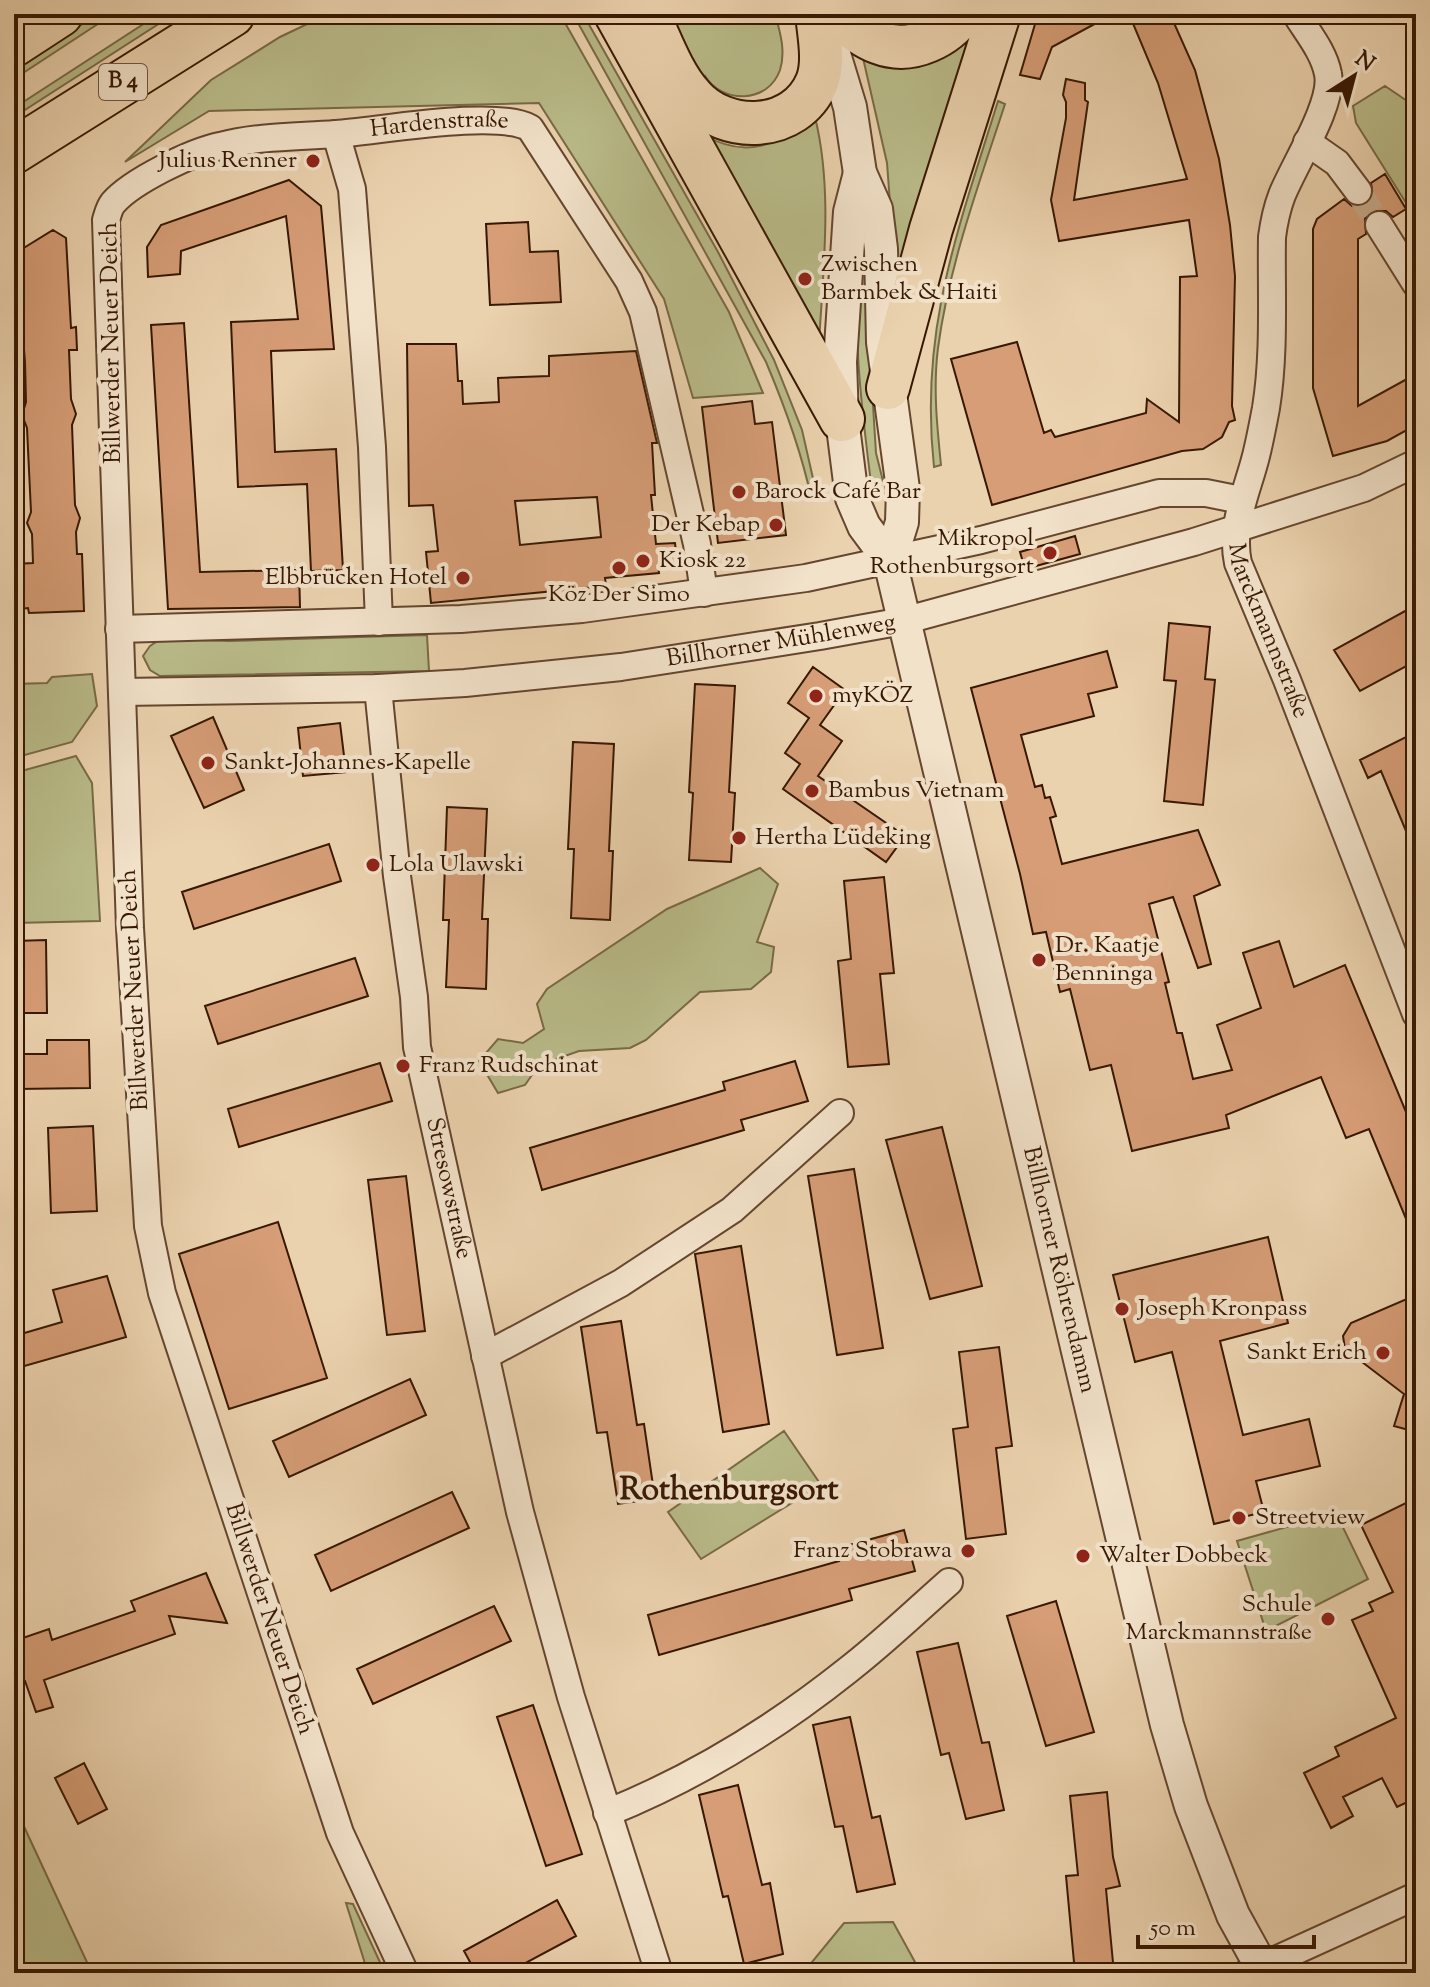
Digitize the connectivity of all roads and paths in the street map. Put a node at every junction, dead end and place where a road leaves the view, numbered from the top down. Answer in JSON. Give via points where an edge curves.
{"nodes":[{"id":1,"x":60,"y":14,"type":"edge"},
{"id":2,"x":232,"y":14,"type":"edge"},
{"id":3,"x":617,"y":14,"type":"edge"},
{"id":4,"x":648,"y":14,"type":"edge"},
{"id":5,"x":820,"y":14,"type":"edge"},
{"id":6,"x":836,"y":14,"type":"edge"},
{"id":7,"x":962,"y":14,"type":"edge"},
{"id":8,"x":999,"y":14,"type":"edge"},
{"id":9,"x":1296,"y":14,"type":"edge"},
{"id":10,"x":14,"y":44,"type":"edge"},
{"id":11,"x":336,"y":134,"type":"junction"},
{"id":12,"x":1307,"y":142,"type":"junction"},
{"id":13,"x":14,"y":151,"type":"edge"},
{"id":14,"x":860,"y":173,"type":"junction"},
{"id":15,"x":1358,"y":191,"type":"tunnel mouth"},
{"id":16,"x":1379,"y":225,"type":"tunnel mouth"},
{"id":17,"x":1416,"y":284,"type":"edge"},
{"id":18,"x":888,"y":388,"type":"junction"},
{"id":19,"x":842,"y":419,"type":"junction"},
{"id":20,"x":1416,"y":463,"type":"edge"},
{"id":21,"x":1241,"y":500,"type":"junction"},
{"id":22,"x":1236,"y":530,"type":"junction"},
{"id":23,"x":890,"y":561,"type":"junction"},
{"id":24,"x":704,"y":593,"type":"junction"},
{"id":25,"x":903,"y":621,"type":"junction"},
{"id":26,"x":379,"y":622,"type":"junction"},
{"id":27,"x":119,"y":629,"type":"junction"},
{"id":28,"x":378,"y":688,"type":"junction"},
{"id":29,"x":122,"y":692,"type":"junction"},
{"id":30,"x":1416,"y":1014,"type":"edge"},
{"id":31,"x":840,"y":1113,"type":"dead end"},
{"id":32,"x":485,"y":1356,"type":"junction"},
{"id":33,"x":949,"y":1582,"type":"dead end"},
{"id":34,"x":607,"y":1813,"type":"junction"},
{"id":35,"x":1416,"y":1896,"type":"edge"},
{"id":36,"x":1258,"y":1971,"type":"edge"},
{"id":37,"x":405,"y":1973,"type":"edge"},
{"id":38,"x":659,"y":1973,"type":"edge"}],
"edges":[{"from":1,"to":10,"type":"highway"},
{"from":2,"to":13,"type":"highway","number":"B 4"},
{"from":3,"to":19,"type":"highway"},
{"from":4,"to":5,"type":"main road","via":[[692,97],[711,111],[747,124],[783,117],[812,91],[821,59]]},
{"from":5,"to":14,"type":"street","name":"Billhorner Röhrendamm","via":[[850,107]]},
{"from":6,"to":7,"type":"main road","via":[[871,40],[900,49],[950,29]]},
{"from":8,"to":18,"type":"main road","via":[[931,229]]},
{"from":9,"to":12,"type":"street","name":"Marckmannstraße","via":[[1328,74],[1322,111]]},
{"from":11,"to":24,"type":"street","name":"Hardenstraße","via":[[509,121],[536,133],[643,312]]},
{"from":11,"to":26,"type":"street","name":"Hardenstraße","via":[[352,189]]},
{"from":11,"to":27,"type":"street","name":"Billwerder Neuer Deich","via":[[282,135],[218,146],[168,166],[110,207],[106,220]]},
{"from":12,"to":15,"type":"street","via":[[1337,163]]},
{"from":12,"to":21,"type":"street","name":"Marckmannstraße","via":[[1275,217],[1266,406]]},
{"from":14,"to":18,"type":"street","name":"Billhorner Röhrendamm","via":[[876,209]]},
{"from":14,"to":19,"type":"street","name":"Billhorner Röhrendamm","via":[[850,212],[840,362]]},
{"from":16,"to":17,"type":"street"},
{"from":18,"to":23,"type":"street","name":"Billhorner Röhrendamm","via":[[903,489],[902,522]]},
{"from":19,"to":23,"type":"street","name":"Billhorner Röhrendamm","via":[[852,498],[864,526]]},
{"from":20,"to":22,"type":"street","name":"Billhorner Mühlenweg","via":[[1364,488]]},
{"from":21,"to":22,"type":"street","name":"Marckmannstraße"},
{"from":21,"to":23,"type":"street","via":[[1159,493]]},
{"from":22,"to":25,"type":"street","name":"Billhorner Mühlenweg"},
{"from":22,"to":30,"type":"street","name":"Marckmannstraße","via":[[1238,563]]},
{"from":23,"to":24,"type":"street"},
{"from":23,"to":25,"type":"street","name":"Billhorner Röhrendamm"},
{"from":24,"to":26,"type":"street","via":[[582,609]]},
{"from":25,"to":28,"type":"street","name":"Billhorner Mühlenweg","via":[[610,668]]},
{"from":25,"to":36,"type":"street","name":"Billhorner Röhrendamm","via":[[1167,1725],[1196,1820]]},
{"from":26,"to":27,"type":"street"},
{"from":27,"to":29,"type":"street","name":"Billwerder Neuer Deich"},
{"from":28,"to":29,"type":"street","name":"Billhorner Mühlenweg"},
{"from":28,"to":32,"type":"street","name":"Stresowstraße","via":[[417,1047]]},
{"from":29,"to":37,"type":"street","name":"Billwerder Neuer Deich","via":[[148,1226],[162,1293],[340,1833]]},
{"from":31,"to":32,"type":"street","via":[[732,1210],[621,1283]]},
{"from":32,"to":34,"type":"street","name":"Stresowstraße","via":[[520,1512]]},
{"from":33,"to":34,"type":"street","via":[[801,1706],[733,1751]]},
{"from":34,"to":38,"type":"street","name":"Stresowstraße"},
{"from":35,"to":36,"type":"street"}]}
